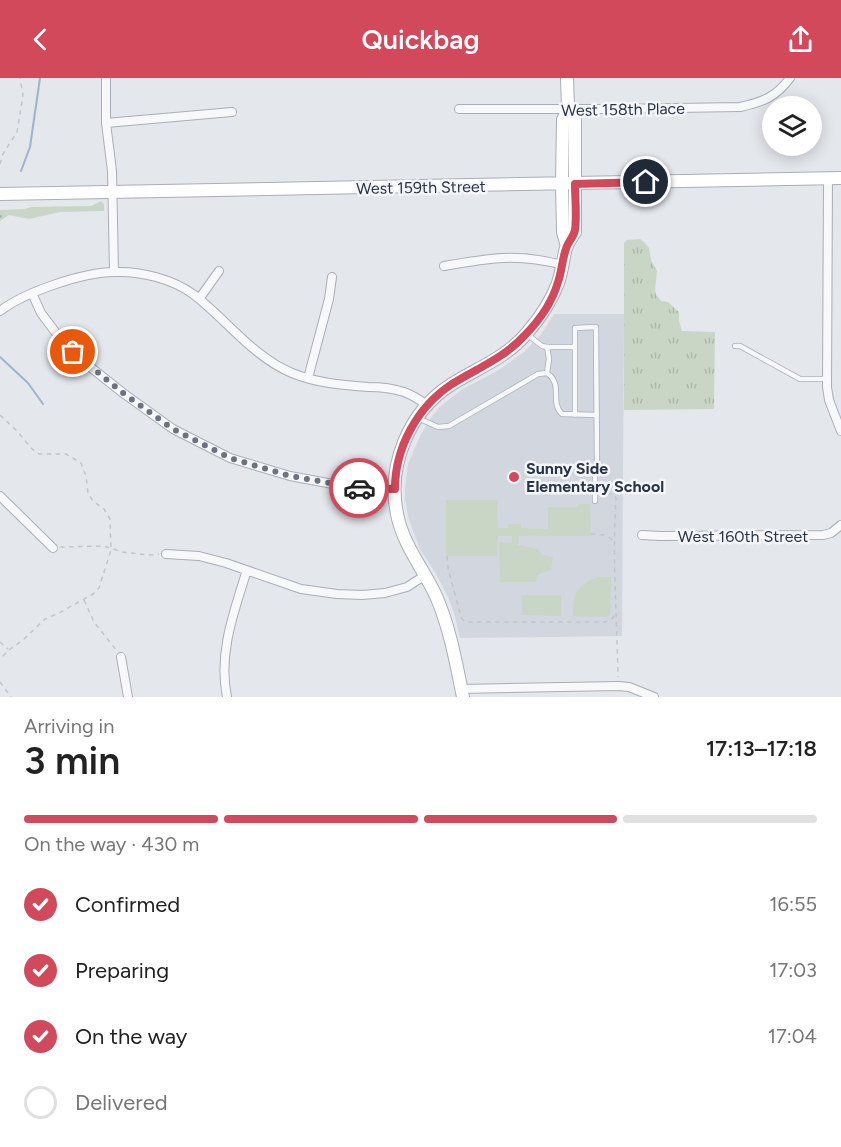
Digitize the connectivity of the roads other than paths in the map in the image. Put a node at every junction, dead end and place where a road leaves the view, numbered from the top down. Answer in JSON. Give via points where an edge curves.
{"nodes":[{"id":1,"x":106,"y":78,"type":"edge"},
{"id":2,"x":567,"y":78,"type":"edge"},
{"id":3,"x":790,"y":78,"type":"edge"},
{"id":4,"x":459,"y":109,"type":"dead end"},
{"id":5,"x":568,"y":109,"type":"junction"},
{"id":6,"x":232,"y":112,"type":"dead end"},
{"id":7,"x":106,"y":123,"type":"junction"},
{"id":8,"x":835,"y":178,"type":"edge"},
{"id":9,"x":568,"y":184,"type":"junction"},
{"id":10,"x":112,"y":192,"type":"junction"},
{"id":11,"x":0,"y":194,"type":"edge"},
{"id":12,"x":563,"y":265,"type":"junction"},
{"id":13,"x":444,"y":266,"type":"dead end"},
{"id":14,"x":219,"y":271,"type":"dead end"},
{"id":15,"x":114,"y":272,"type":"junction"},
{"id":16,"x":332,"y":276,"type":"dead end"},
{"id":17,"x":32,"y":292,"type":"junction"},
{"id":18,"x":199,"y":299,"type":"junction"},
{"id":19,"x":0,"y":311,"type":"edge"},
{"id":20,"x":526,"y":334,"type":"junction"},
{"id":21,"x":735,"y":346,"type":"dead end"},
{"id":22,"x":547,"y":347,"type":"junction"},
{"id":23,"x":575,"y":347,"type":"junction"},
{"id":24,"x":546,"y":373,"type":"junction"},
{"id":25,"x":308,"y":378,"type":"junction"},
{"id":26,"x":828,"y":380,"type":"junction"},
{"id":27,"x":427,"y":405,"type":"junction"},
{"id":28,"x":575,"y":415,"type":"junction"},
{"id":29,"x":597,"y":415,"type":"junction"},
{"id":30,"x":417,"y":417,"type":"junction"},
{"id":31,"x":841,"y":431,"type":"edge"},
{"id":32,"x":395,"y":489,"type":"junction"},
{"id":33,"x":0,"y":496,"type":"edge"},
{"id":34,"x":595,"y":501,"type":"dead end"},
{"id":35,"x":841,"y":525,"type":"edge"},
{"id":36,"x":642,"y":535,"type":"dead end"},
{"id":37,"x":53,"y":548,"type":"road end"},
{"id":38,"x":166,"y":554,"type":"road end"},
{"id":39,"x":247,"y":570,"type":"junction"},
{"id":40,"x":424,"y":576,"type":"junction"},
{"id":41,"x":121,"y":657,"type":"road end"},
{"id":42,"x":462,"y":693,"type":"edge"},
{"id":43,"x":128,"y":694,"type":"edge"},
{"id":44,"x":227,"y":697,"type":"edge"},
{"id":45,"x":654,"y":697,"type":"edge"}],
"edges":[{"from":1,"to":7,"type":"street"},
{"from":2,"to":5,"type":"main road"},
{"from":3,"to":5,"type":"street","name":"West 158th Place","via":[[768,99],[740,107]]},
{"from":4,"to":5,"type":"street","name":"West 158th Place"},
{"from":5,"to":9,"type":"main road","via":[[575,120]]},
{"from":6,"to":7,"type":"street"},
{"from":7,"to":10,"type":"street"},
{"from":8,"to":9,"type":"main road","name":"West 159th Street"},
{"from":8,"to":26,"type":"street"},
{"from":9,"to":10,"type":"main road","name":"West 159th Street"},
{"from":9,"to":12,"type":"main road","via":[[575,232]]},
{"from":10,"to":11,"type":"main road","name":"West 159th Street"},
{"from":10,"to":15,"type":"street"},
{"from":12,"to":13,"type":"street","via":[[512,257]]},
{"from":12,"to":20,"type":"main road","via":[[544,313]]},
{"from":14,"to":18,"type":"street"},
{"from":15,"to":17,"type":"street"},
{"from":15,"to":18,"type":"street","via":[[167,281]]},
{"from":16,"to":25,"type":"street"},
{"from":17,"to":19,"type":"street"},
{"from":17,"to":32,"type":"street","via":[[41,313],[62,341],[173,429],[230,458],[290,476],[354,488]]},
{"from":18,"to":25,"type":"street","via":[[267,360]]},
{"from":20,"to":22,"type":"lane"},
{"from":20,"to":27,"type":"main road","via":[[501,356],[441,391]]},
{"from":21,"to":26,"type":"lane","via":[[800,379]]},
{"from":22,"to":23,"type":"lane"},
{"from":22,"to":24,"type":"lane"},
{"from":23,"to":28,"type":"lane"},
{"from":23,"to":29,"type":"lane","via":[[574,327],[596,327]]},
{"from":24,"to":28,"type":"lane","via":[[556,382],[558,410]]},
{"from":24,"to":30,"type":"lane","via":[[449,426],[438,427]]},
{"from":25,"to":27,"type":"street","via":[[331,384],[394,389]]},
{"from":26,"to":31,"type":"street","via":[[829,400]]},
{"from":27,"to":30,"type":"main road"},
{"from":28,"to":29,"type":"lane"},
{"from":29,"to":34,"type":"lane"},
{"from":30,"to":32,"type":"main road","via":[[401,450]]},
{"from":32,"to":40,"type":"main road","via":[[401,530]]},
{"from":33,"to":37,"type":"street"},
{"from":35,"to":36,"type":"street","name":"West 160th Street","via":[[823,535]]},
{"from":38,"to":39,"type":"street","via":[[199,556]]},
{"from":39,"to":40,"type":"street","via":[[301,589],[362,595],[407,587]]},
{"from":39,"to":44,"type":"street","via":[[224,655]]},
{"from":40,"to":42,"type":"main road","via":[[446,622]]},
{"from":41,"to":43,"type":"street"},
{"from":42,"to":45,"type":"street","via":[[618,686]]}]}
